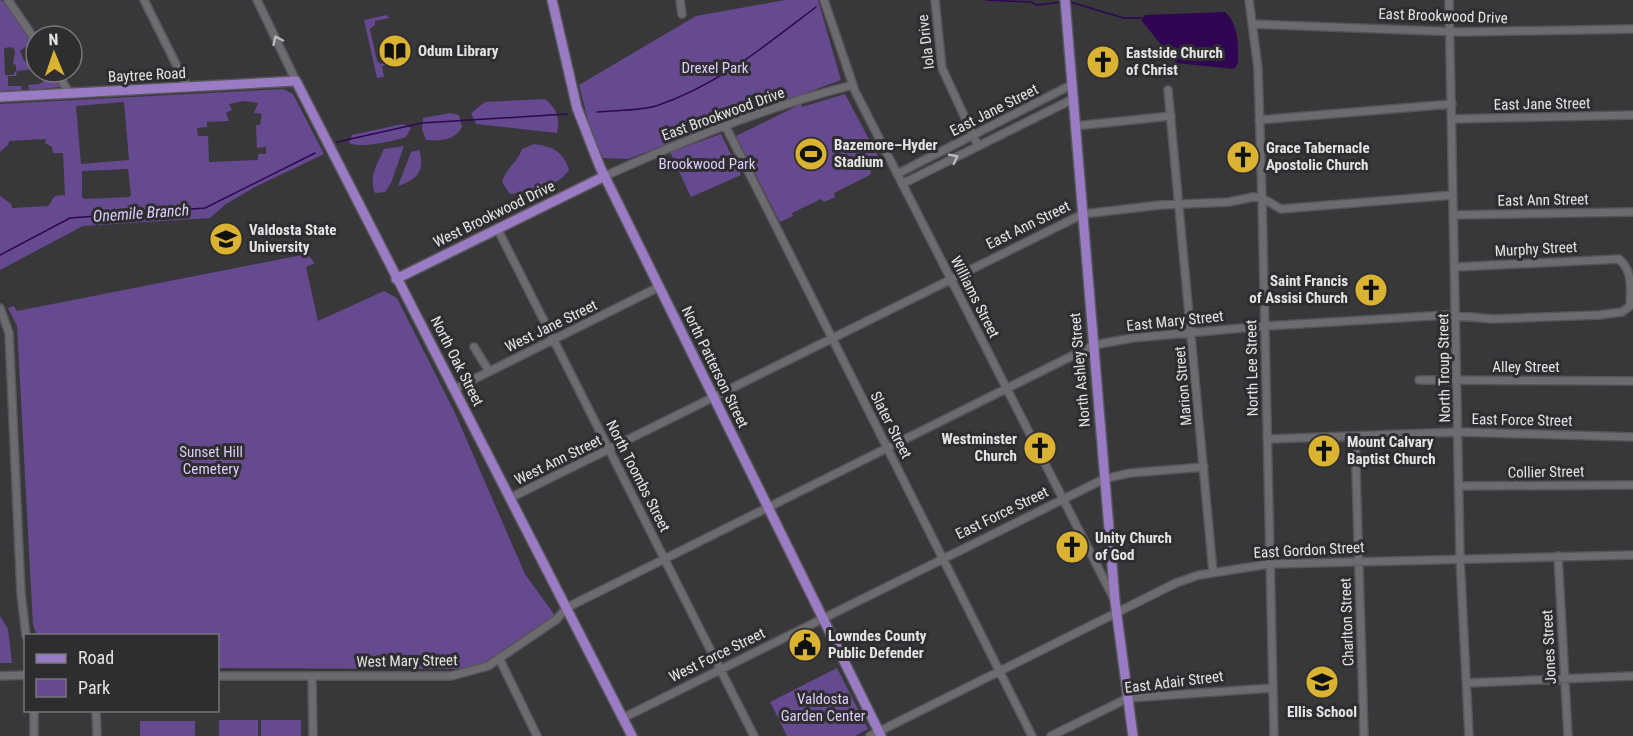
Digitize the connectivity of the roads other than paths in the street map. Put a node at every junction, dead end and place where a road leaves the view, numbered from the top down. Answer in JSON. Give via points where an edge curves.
{"nodes":[{"id":1,"x":8,"y":0,"type":"edge"},
{"id":2,"x":144,"y":0,"type":"edge"},
{"id":3,"x":257,"y":0,"type":"edge"},
{"id":4,"x":552,"y":0,"type":"edge"},
{"id":5,"x":680,"y":0,"type":"edge"},
{"id":6,"x":824,"y":0,"type":"edge"},
{"id":7,"x":935,"y":0,"type":"edge"},
{"id":8,"x":1249,"y":0,"type":"edge"},
{"id":9,"x":1449,"y":0,"type":"edge"},
{"id":10,"x":1065,"y":3,"type":"edge"},
{"id":11,"x":682,"y":14,"type":"dead end"},
{"id":12,"x":24,"y":24,"type":"edge"},
{"id":13,"x":1252,"y":24,"type":"junction"},
{"id":14,"x":1633,"y":29,"type":"edge"},
{"id":15,"x":1450,"y":31,"type":"junction"},
{"id":16,"x":296,"y":81,"type":"junction"},
{"id":17,"x":64,"y":84,"type":"edge"},
{"id":18,"x":853,"y":85,"type":"junction"},
{"id":19,"x":1071,"y":85,"type":"junction"},
{"id":20,"x":188,"y":88,"type":"junction"},
{"id":21,"x":1168,"y":90,"type":"dead end"},
{"id":22,"x":70,"y":94,"type":"junction"},
{"id":23,"x":0,"y":97,"type":"edge"},
{"id":24,"x":1072,"y":99,"type":"junction"},
{"id":25,"x":1452,"y":104,"type":"junction"},
{"id":26,"x":1633,"y":115,"type":"edge"},
{"id":27,"x":1171,"y":116,"type":"junction"},
{"id":28,"x":1452,"y":119,"type":"junction"},
{"id":29,"x":1258,"y":120,"type":"junction"},
{"id":30,"x":726,"y":126,"type":"junction"},
{"id":31,"x":1075,"y":126,"type":"junction"},
{"id":32,"x":972,"y":136,"type":"junction"},
{"id":33,"x":978,"y":146,"type":"junction"},
{"id":34,"x":897,"y":174,"type":"junction"},
{"id":35,"x":605,"y":176,"type":"junction"},
{"id":36,"x":902,"y":184,"type":"junction"},
{"id":37,"x":1453,"y":195,"type":"junction"},
{"id":38,"x":1262,"y":198,"type":"junction"},
{"id":39,"x":1178,"y":204,"type":"junction"},
{"id":40,"x":1633,"y":212,"type":"edge"},
{"id":41,"x":1083,"y":214,"type":"junction"},
{"id":42,"x":1454,"y":215,"type":"junction"},
{"id":43,"x":497,"y":228,"type":"junction"},
{"id":44,"x":1455,"y":267,"type":"junction"},
{"id":45,"x":950,"y":278,"type":"junction"},
{"id":46,"x":396,"y":279,"type":"junction"},
{"id":47,"x":659,"y":287,"type":"junction"},
{"id":48,"x":0,"y":308,"type":"edge"},
{"id":49,"x":1622,"y":312,"type":"joint"},
{"id":50,"x":1456,"y":316,"type":"junction"},
{"id":51,"x":1264,"y":326,"type":"junction"},
{"id":52,"x":1192,"y":333,"type":"junction"},
{"id":53,"x":832,"y":338,"type":"junction"},
{"id":54,"x":553,"y":341,"type":"junction"},
{"id":55,"x":1094,"y":345,"type":"junction"},
{"id":56,"x":474,"y":347,"type":"dead end"},
{"id":57,"x":489,"y":371,"type":"junction"},
{"id":58,"x":1419,"y":380,"type":"dead end"},
{"id":59,"x":1458,"y":380,"type":"junction"},
{"id":60,"x":1633,"y":381,"type":"edge"},
{"id":61,"x":454,"y":389,"type":"junction"},
{"id":62,"x":1006,"y":390,"type":"junction"},
{"id":63,"x":714,"y":397,"type":"junction"},
{"id":64,"x":1459,"y":432,"type":"junction"},
{"id":65,"x":1355,"y":436,"type":"junction"},
{"id":66,"x":1633,"y":437,"type":"edge"},
{"id":67,"x":1267,"y":439,"type":"junction"},
{"id":68,"x":888,"y":448,"type":"junction"},
{"id":69,"x":610,"y":449,"type":"junction"},
{"id":70,"x":1204,"y":467,"type":"junction"},
{"id":71,"x":1104,"y":479,"type":"junction"},
{"id":72,"x":1633,"y":485,"type":"edge"},
{"id":73,"x":1460,"y":486,"type":"junction"},
{"id":74,"x":510,"y":498,"type":"junction"},
{"id":75,"x":1061,"y":499,"type":"junction"},
{"id":76,"x":769,"y":507,"type":"junction"},
{"id":77,"x":1633,"y":555,"type":"edge"},
{"id":78,"x":1558,"y":556,"type":"junction"},
{"id":79,"x":943,"y":558,"type":"junction"},
{"id":80,"x":1460,"y":558,"type":"junction"},
{"id":81,"x":666,"y":560,"type":"junction"},
{"id":82,"x":1358,"y":561,"type":"junction"},
{"id":83,"x":1269,"y":564,"type":"junction"},
{"id":84,"x":1213,"y":572,"type":"junction"},
{"id":85,"x":1114,"y":601,"type":"junction"},
{"id":86,"x":566,"y":608,"type":"junction"},
{"id":87,"x":1116,"y":613,"type":"junction"},
{"id":88,"x":823,"y":617,"type":"junction"},
{"id":89,"x":26,"y":634,"type":"edge"},
{"id":90,"x":499,"y":658,"type":"junction"},
{"id":91,"x":721,"y":667,"type":"junction"},
{"id":92,"x":999,"y":671,"type":"junction"},
{"id":93,"x":24,"y":675,"type":"edge"},
{"id":94,"x":1633,"y":675,"type":"edge"},
{"id":95,"x":0,"y":676,"type":"edge"},
{"id":96,"x":219,"y":676,"type":"edge"},
{"id":97,"x":312,"y":676,"type":"junction"},
{"id":98,"x":1564,"y":679,"type":"junction"},
{"id":99,"x":1467,"y":683,"type":"junction"},
{"id":100,"x":1273,"y":688,"type":"junction"},
{"id":101,"x":1128,"y":698,"type":"junction"},
{"id":102,"x":34,"y":712,"type":"edge"},
{"id":103,"x":96,"y":712,"type":"edge"},
{"id":104,"x":623,"y":718,"type":"junction"},
{"id":105,"x":880,"y":734,"type":"edge"},
{"id":106,"x":34,"y":736,"type":"edge"},
{"id":107,"x":97,"y":736,"type":"edge"},
{"id":108,"x":313,"y":736,"type":"edge"},
{"id":109,"x":537,"y":736,"type":"edge"},
{"id":110,"x":632,"y":736,"type":"edge"},
{"id":111,"x":754,"y":736,"type":"edge"},
{"id":112,"x":870,"y":736,"type":"edge"},
{"id":113,"x":1032,"y":736,"type":"edge"},
{"id":114,"x":1051,"y":736,"type":"edge"},
{"id":115,"x":1133,"y":736,"type":"edge"},
{"id":116,"x":1274,"y":736,"type":"edge"},
{"id":117,"x":1364,"y":736,"type":"edge"},
{"id":118,"x":1469,"y":736,"type":"edge"},
{"id":119,"x":1568,"y":736,"type":"edge"}],
"edges":[{"from":1,"to":12,"type":"street"},
{"from":2,"to":20,"type":"street"},
{"from":16,"to":3,"type":"street","name":"North Oak Street","one_way":true},
{"from":4,"to":35,"type":"main road","name":"North Patterson Street","via":[[576,105]]},
{"from":5,"to":11,"type":"street"},
{"from":6,"to":18,"type":"street","name":"Williams Street"},
{"from":7,"to":32,"type":"street","name":"Iola Drive","via":[[942,68]]},
{"from":8,"to":13,"type":"street","name":"North Lee Street"},
{"from":9,"to":15,"type":"street","name":"North Troup Street"},
{"from":10,"to":19,"type":"main road","name":"North Ashley Street"},
{"from":13,"to":15,"type":"street","name":"East Brookwood Drive"},
{"from":13,"to":29,"type":"street","name":"North Lee Street"},
{"from":14,"to":15,"type":"street","name":"East Brookwood Drive"},
{"from":15,"to":25,"type":"street","name":"North Troup Street"},
{"from":16,"to":20,"type":"main road","name":"Baytree Road"},
{"from":16,"to":46,"type":"main road","name":"North Oak Street"},
{"from":17,"to":22,"type":"street"},
{"from":18,"to":30,"type":"street","name":"East Brookwood Drive"},
{"from":18,"to":34,"type":"street","name":"Williams Street"},
{"from":19,"to":24,"type":"main road","name":"North Ashley Street"},
{"from":19,"to":32,"type":"street","name":"East Jane Street"},
{"from":20,"to":22,"type":"main road","name":"Baytree Road"},
{"from":21,"to":27,"type":"street","name":"Marion Street"},
{"from":22,"to":23,"type":"main road","name":"Baytree Road"},
{"from":24,"to":31,"type":"main road","name":"North Ashley Street"},
{"from":24,"to":33,"type":"street","name":"East Jane Street"},
{"from":25,"to":28,"type":"street","name":"North Troup Street"},
{"from":25,"to":29,"type":"street"},
{"from":26,"to":28,"type":"street","name":"East Jane Street"},
{"from":27,"to":31,"type":"street"},
{"from":27,"to":39,"type":"street","name":"Marion Street"},
{"from":28,"to":37,"type":"street","name":"North Troup Street"},
{"from":29,"to":38,"type":"street","name":"North Lee Street"},
{"from":30,"to":35,"type":"street","name":"East Brookwood Drive"},
{"from":30,"to":53,"type":"street","name":"Slater Street"},
{"from":31,"to":41,"type":"main road","name":"North Ashley Street"},
{"from":32,"to":33,"type":"street","name":"Iola Drive"},
{"from":32,"to":34,"type":"street","name":"East Jane Street"},
{"from":36,"to":33,"type":"street","name":"East Jane Street","one_way":true},
{"from":34,"to":36,"type":"street","name":"Williams Street"},
{"from":35,"to":43,"type":"main road","name":"West Brookwood Drive"},
{"from":35,"to":47,"type":"main road","name":"North Patterson Street"},
{"from":36,"to":45,"type":"street","name":"Williams Street"},
{"from":37,"to":38,"type":"street","name":"East Ann Street","via":[[1281,209]]},
{"from":37,"to":42,"type":"street","name":"North Troup Street"},
{"from":38,"to":39,"type":"street","name":"East Ann Street"},
{"from":38,"to":51,"type":"street","name":"North Lee Street"},
{"from":39,"to":41,"type":"street","name":"East Ann Street"},
{"from":39,"to":52,"type":"street","name":"Marion Street"},
{"from":40,"to":42,"type":"street","name":"East Ann Street"},
{"from":41,"to":45,"type":"street","name":"East Ann Street"},
{"from":41,"to":55,"type":"main road","name":"North Ashley Street"},
{"from":42,"to":44,"type":"street","name":"North Troup Street"},
{"from":43,"to":46,"type":"main road","name":"West Brookwood Drive"},
{"from":43,"to":54,"type":"street","name":"North Toombs Street"},
{"from":44,"to":49,"type":"street","name":"Murphy Street","via":[[1619,260],[1630,273],[1631,286],[1630,306]]},
{"from":44,"to":50,"type":"street","name":"North Troup Street"},
{"from":45,"to":53,"type":"street","name":"East Ann Street"},
{"from":45,"to":62,"type":"street","name":"Williams Street"},
{"from":46,"to":61,"type":"main road","name":"North Oak Street"},
{"from":47,"to":54,"type":"street","name":"West Jane Street"},
{"from":47,"to":63,"type":"main road","name":"North Patterson Street"},
{"from":48,"to":89,"type":"street","via":[[9,333]]},
{"from":49,"to":50,"type":"street","name":"East Mary Street","via":[[1493,319]]},
{"from":50,"to":51,"type":"street","name":"East Mary Street"},
{"from":50,"to":59,"type":"street","name":"North Troup Street"},
{"from":51,"to":52,"type":"street","name":"East Mary Street"},
{"from":51,"to":67,"type":"street","name":"North Lee Street"},
{"from":52,"to":55,"type":"street","name":"East Mary Street"},
{"from":52,"to":70,"type":"street","name":"Marion Street"},
{"from":53,"to":63,"type":"street","name":"East Ann Street"},
{"from":53,"to":68,"type":"street","name":"Slater Street"},
{"from":54,"to":57,"type":"street","name":"West Jane Street"},
{"from":54,"to":69,"type":"street","name":"North Toombs Street"},
{"from":55,"to":62,"type":"street","name":"East Mary Street"},
{"from":55,"to":71,"type":"main road","name":"North Ashley Street"},
{"from":56,"to":57,"type":"street"},
{"from":57,"to":61,"type":"street","name":"West Jane Street"},
{"from":58,"to":59,"type":"street","name":"Alley Street"},
{"from":59,"to":60,"type":"street","name":"Alley Street"},
{"from":59,"to":64,"type":"street","name":"North Troup Street"},
{"from":61,"to":74,"type":"main road","name":"North Oak Street"},
{"from":62,"to":68,"type":"street","name":"East Mary Street"},
{"from":62,"to":75,"type":"street","name":"Williams Street"},
{"from":63,"to":69,"type":"street","name":"West Ann Street"},
{"from":63,"to":76,"type":"main road","name":"North Patterson Street"},
{"from":64,"to":65,"type":"street","name":"East Force Street"},
{"from":64,"to":66,"type":"street","name":"East Force Street"},
{"from":64,"to":73,"type":"street","name":"North Troup Street"},
{"from":65,"to":67,"type":"street","name":"East Force Street"},
{"from":65,"to":82,"type":"street","name":"Charlton Street"},
{"from":67,"to":83,"type":"street","name":"North Lee Street"},
{"from":68,"to":76,"type":"street","name":"East Mary Street"},
{"from":68,"to":79,"type":"street","name":"Slater Street"},
{"from":69,"to":74,"type":"street","name":"West Ann Street"},
{"from":69,"to":81,"type":"street","name":"North Toombs Street"},
{"from":70,"to":71,"type":"street","name":"East Force Street"},
{"from":70,"to":84,"type":"street","name":"Marion Street"},
{"from":71,"to":75,"type":"street","name":"East Force Street"},
{"from":71,"to":85,"type":"main road","name":"North Ashley Street"},
{"from":72,"to":73,"type":"street","name":"Collier Street"},
{"from":73,"to":80,"type":"street","name":"North Troup Street"},
{"from":74,"to":86,"type":"main road","name":"North Oak Street"},
{"from":75,"to":79,"type":"street","name":"East Force Street"},
{"from":75,"to":85,"type":"street","name":"Williams Street"},
{"from":76,"to":81,"type":"street","name":"West Mary Street"},
{"from":76,"to":88,"type":"main road","name":"North Patterson Street"},
{"from":77,"to":78,"type":"street","name":"East Gordon Street"},
{"from":78,"to":80,"type":"street","name":"East Gordon Street"},
{"from":78,"to":98,"type":"street","name":"Jones Street"},
{"from":79,"to":88,"type":"street","name":"East Force Street"},
{"from":79,"to":92,"type":"street","name":"Slater Street"},
{"from":80,"to":82,"type":"street","name":"East Gordon Street"},
{"from":80,"to":99,"type":"street","name":"North Troup Street"},
{"from":81,"to":86,"type":"street","name":"West Mary Street"},
{"from":81,"to":91,"type":"street","name":"North Toombs Street"},
{"from":82,"to":83,"type":"street","name":"East Gordon Street"},
{"from":82,"to":117,"type":"street","name":"Charlton Street"},
{"from":83,"to":84,"type":"street","name":"East Gordon Street"},
{"from":83,"to":100,"type":"street","name":"North Lee Street"},
{"from":84,"to":87,"type":"street","name":"East Gordon Street","via":[[1190,577]]},
{"from":85,"to":87,"type":"main road","name":"North Ashley Street"},
{"from":86,"to":90,"type":"street","name":"West Mary Street","via":[[557,619]]},
{"from":86,"to":104,"type":"main road","name":"North Oak Street"},
{"from":87,"to":92,"type":"street","name":"East Gordon Street"},
{"from":87,"to":101,"type":"main road","name":"North Ashley Street"},
{"from":88,"to":91,"type":"street","name":"West Force Street"},
{"from":88,"to":105,"type":"main road","name":"North Patterson Street"},
{"from":90,"to":97,"type":"street","name":"West Mary Street","via":[[488,666],[451,676]]},
{"from":90,"to":109,"type":"street"},
{"from":91,"to":104,"type":"street","name":"West Force Street"},
{"from":91,"to":111,"type":"street","name":"North Toombs Street"},
{"from":92,"to":105,"type":"street","name":"East Gordon Street"},
{"from":92,"to":113,"type":"street","name":"Slater Street"},
{"from":93,"to":95,"type":"street"},
{"from":94,"to":98,"type":"street"},
{"from":96,"to":97,"type":"street","name":"West Mary Street"},
{"from":97,"to":108,"type":"street"},
{"from":98,"to":99,"type":"street"},
{"from":98,"to":119,"type":"street","name":"Jones Street"},
{"from":99,"to":118,"type":"street","name":"North Troup Street"},
{"from":100,"to":101,"type":"street","name":"East Adair Street"},
{"from":100,"to":116,"type":"street","name":"North Lee Street"},
{"from":101,"to":114,"type":"street","name":"East Adair Street"},
{"from":101,"to":115,"type":"main road","name":"North Ashley Street"},
{"from":102,"to":106,"type":"street"},
{"from":103,"to":107,"type":"street"},
{"from":104,"to":110,"type":"main road","name":"North Oak Street"},
{"from":105,"to":112,"type":"street","name":"East Gordon Street"}]}
